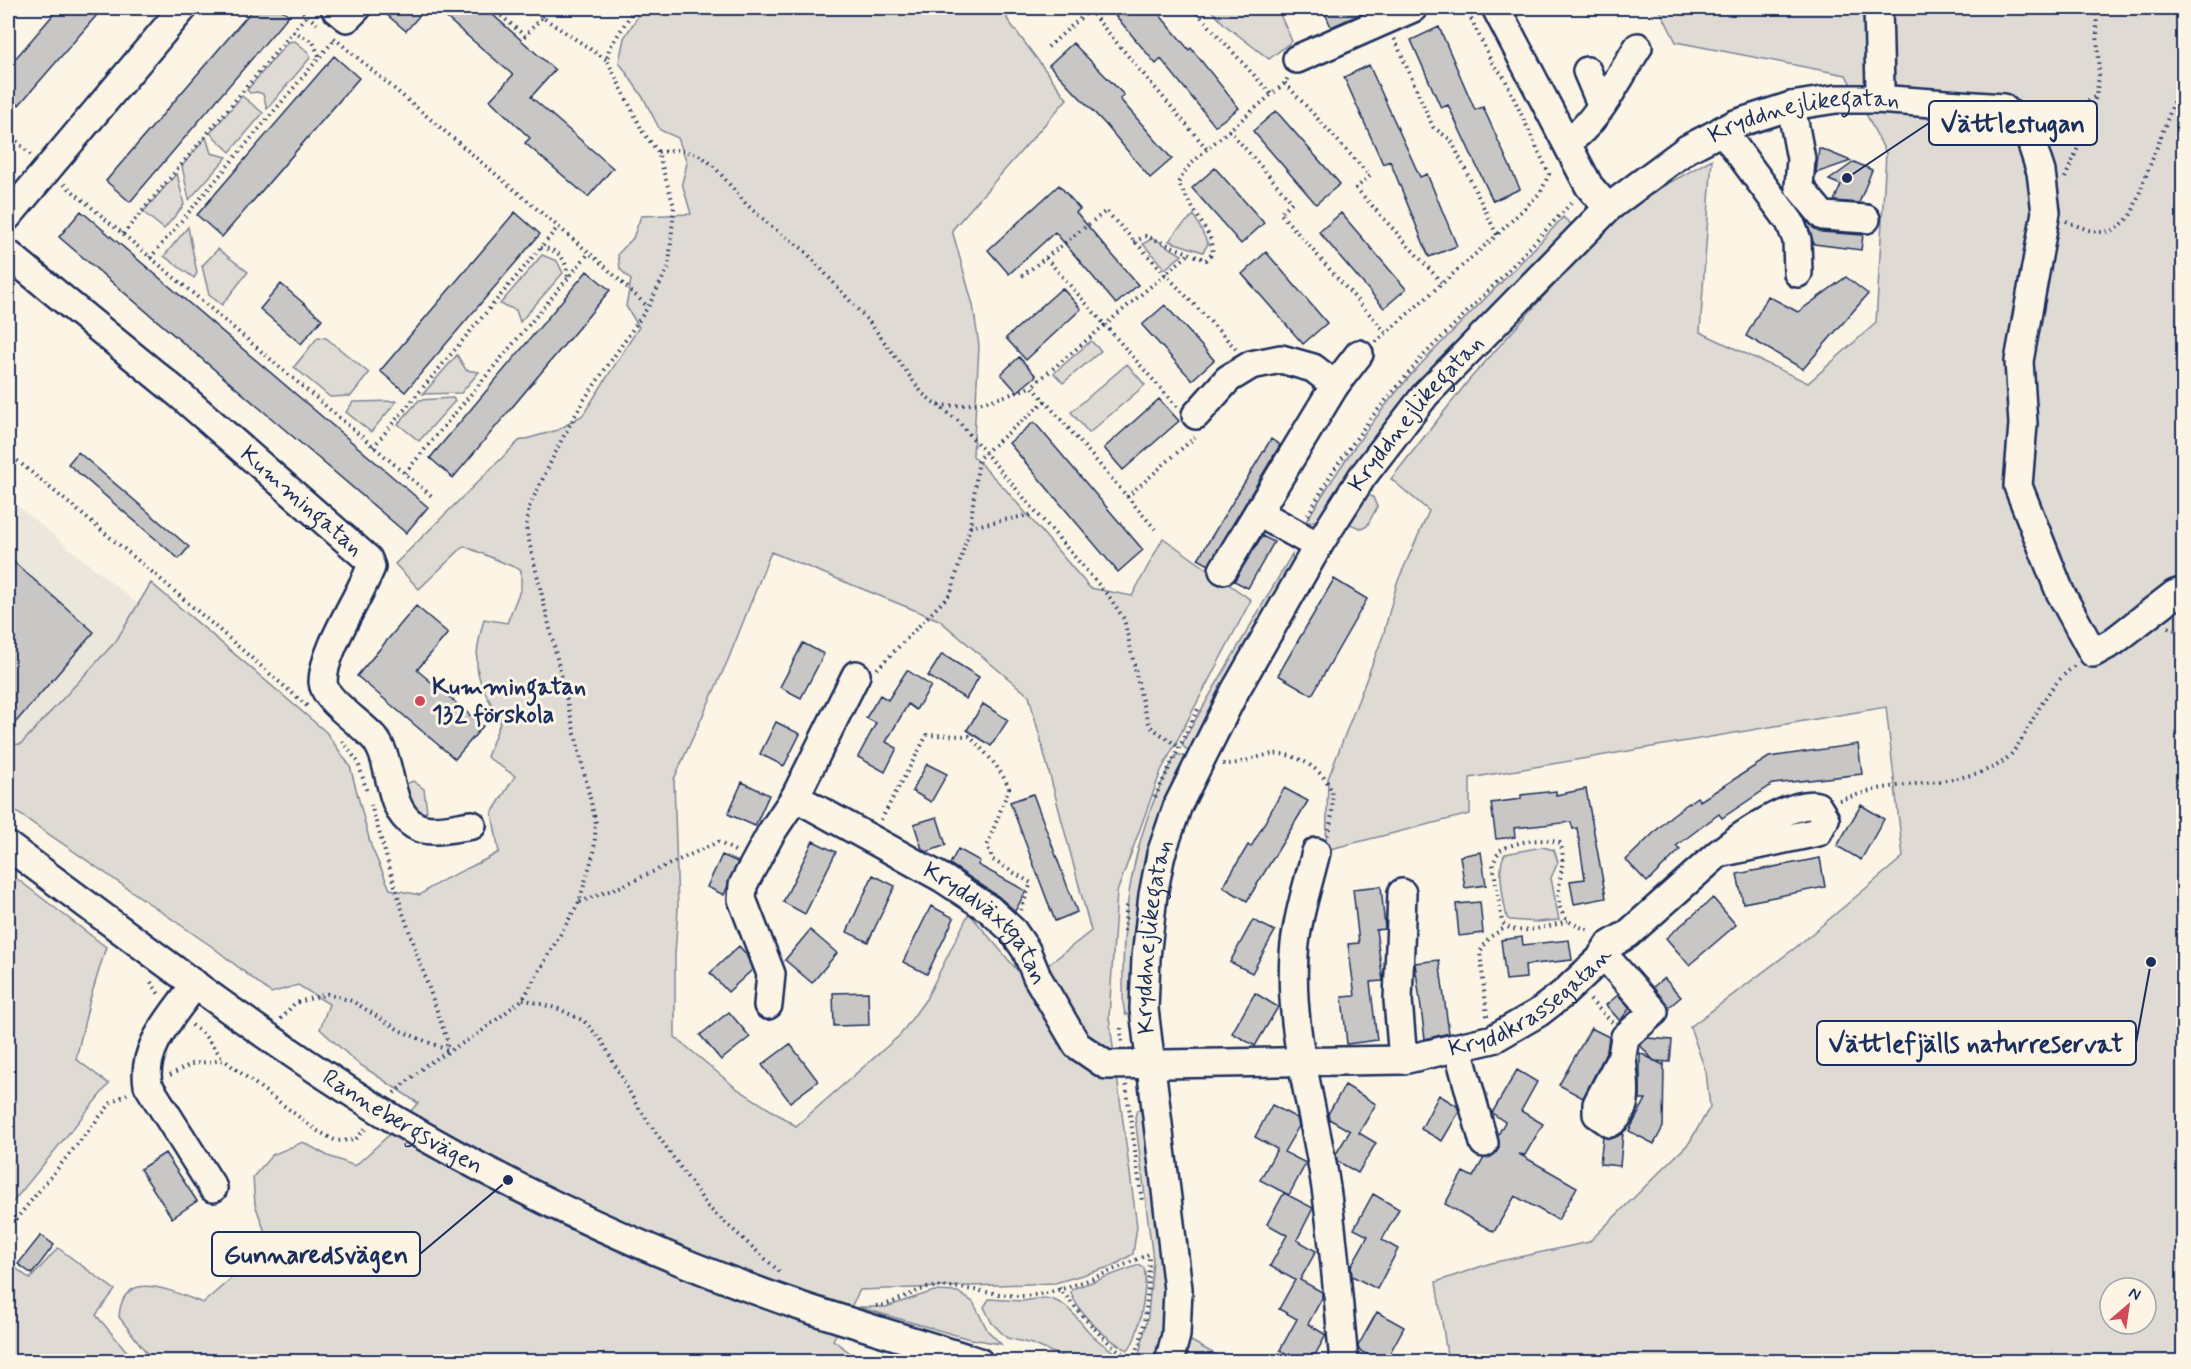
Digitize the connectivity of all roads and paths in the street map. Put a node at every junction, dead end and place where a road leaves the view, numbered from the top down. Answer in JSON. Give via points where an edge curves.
{"nodes":[{"id":1,"x":12,"y":8,"type":"edge"},
{"id":2,"x":183,"y":8,"type":"edge"},
{"id":3,"x":298,"y":8,"type":"edge"},
{"id":4,"x":357,"y":8,"type":"edge"},
{"id":5,"x":492,"y":8,"type":"edge"},
{"id":6,"x":548,"y":8,"type":"edge"},
{"id":7,"x":635,"y":8,"type":"edge"},
{"id":8,"x":1193,"y":8,"type":"edge"},
{"id":9,"x":1413,"y":8,"type":"edge"},
{"id":10,"x":1466,"y":8,"type":"edge"},
{"id":11,"x":1496,"y":8,"type":"edge"},
{"id":12,"x":1878,"y":8,"type":"edge"},
{"id":13,"x":2096,"y":8,"type":"edge"},
{"id":14,"x":1090,"y":9,"type":"edge"},
{"id":15,"x":8,"y":13,"type":"edge"},
{"id":16,"x":307,"y":15,"type":"junction"},
{"id":17,"x":542,"y":17,"type":"junction"},
{"id":18,"x":1386,"y":20,"type":"junction"},
{"id":19,"x":328,"y":22,"type":"edge"},
{"id":20,"x":293,"y":31,"type":"junction"},
{"id":21,"x":335,"y":39,"type":"junction"},
{"id":22,"x":1048,"y":47,"type":"dead end"},
{"id":23,"x":1638,"y":47,"type":"dead end"},
{"id":24,"x":2184,"y":53,"type":"edge"},
{"id":25,"x":320,"y":58,"type":"junction"},
{"id":26,"x":1296,"y":59,"type":"joint"},
{"id":27,"x":607,"y":60,"type":"junction"},
{"id":28,"x":1587,"y":71,"type":"dead end"},
{"id":29,"x":1285,"y":83,"type":"junction"},
{"id":30,"x":1886,"y":89,"type":"junction"},
{"id":31,"x":1271,"y":94,"type":"junction"},
{"id":32,"x":2096,"y":96,"type":"junction"},
{"id":33,"x":1601,"y":104,"type":"junction"},
{"id":34,"x":1791,"y":106,"type":"junction"},
{"id":35,"x":2021,"y":124,"type":"junction"},
{"id":36,"x":1229,"y":130,"type":"junction"},
{"id":37,"x":1722,"y":130,"type":"junction"},
{"id":38,"x":8,"y":133,"type":"edge"},
{"id":39,"x":1568,"y":141,"type":"junction"},
{"id":40,"x":1207,"y":149,"type":"junction"},
{"id":41,"x":658,"y":152,"type":"junction"},
{"id":42,"x":47,"y":169,"type":"junction"},
{"id":43,"x":2062,"y":183,"type":"dead end"},
{"id":44,"x":1589,"y":186,"type":"junction"},
{"id":45,"x":1608,"y":208,"type":"junction"},
{"id":46,"x":2046,"y":212,"type":"junction"},
{"id":47,"x":8,"y":216,"type":"edge"},
{"id":48,"x":1866,"y":219,"type":"dead end"},
{"id":49,"x":558,"y":227,"type":"junction"},
{"id":50,"x":123,"y":234,"type":"junction"},
{"id":51,"x":1497,"y":235,"type":"junction"},
{"id":52,"x":1134,"y":242,"type":"junction"},
{"id":53,"x":541,"y":248,"type":"junction"},
{"id":54,"x":589,"y":253,"type":"junction"},
{"id":55,"x":8,"y":254,"type":"edge"},
{"id":56,"x":1189,"y":254,"type":"junction"},
{"id":57,"x":150,"y":258,"type":"junction"},
{"id":58,"x":1046,"y":258,"type":"junction"},
{"id":59,"x":1798,"y":273,"type":"dead end"},
{"id":60,"x":1164,"y":274,"type":"junction"},
{"id":61,"x":1022,"y":276,"type":"dead end"},
{"id":62,"x":568,"y":278,"type":"junction"},
{"id":63,"x":1443,"y":284,"type":"junction"},
{"id":64,"x":648,"y":307,"type":"junction"},
{"id":65,"x":1105,"y":325,"type":"junction"},
{"id":66,"x":1387,"y":334,"type":"junction"},
{"id":67,"x":1359,"y":354,"type":"joint"},
{"id":68,"x":1251,"y":365,"type":"junction"},
{"id":69,"x":1335,"y":385,"type":"junction"},
{"id":70,"x":1032,"y":386,"type":"junction"},
{"id":71,"x":1045,"y":401,"type":"junction"},
{"id":72,"x":939,"y":405,"type":"junction"},
{"id":73,"x":1196,"y":415,"type":"junction"},
{"id":74,"x":373,"y":447,"type":"junction"},
{"id":75,"x":984,"y":452,"type":"junction"},
{"id":76,"x":8,"y":453,"type":"edge"},
{"id":77,"x":405,"y":473,"type":"junction"},
{"id":78,"x":1127,"y":497,"type":"junction"},
{"id":79,"x":435,"y":498,"type":"dead end"},
{"id":80,"x":1259,"y":513,"type":"junction"},
{"id":81,"x":1035,"y":514,"type":"junction"},
{"id":82,"x":970,"y":527,"type":"junction"},
{"id":83,"x":1155,"y":529,"type":"dead end"},
{"id":84,"x":1307,"y":540,"type":"junction"},
{"id":85,"x":1224,"y":570,"type":"dead end"},
{"id":86,"x":2184,"y":591,"type":"edge"},
{"id":87,"x":2093,"y":653,"type":"junction"},
{"id":88,"x":856,"y":675,"type":"joint"},
{"id":89,"x":1205,"y":697,"type":"dead end"},
{"id":90,"x":314,"y":712,"type":"dead end"},
{"id":91,"x":338,"y":736,"type":"dead end"},
{"id":92,"x":1189,"y":753,"type":"junction"},
{"id":93,"x":795,"y":797,"type":"junction"},
{"id":94,"x":1153,"y":802,"type":"dead end"},
{"id":95,"x":1812,"y":804,"type":"joint"},
{"id":96,"x":472,"y":825,"type":"dead end"},
{"id":97,"x":870,"y":839,"type":"junction"},
{"id":98,"x":8,"y":846,"type":"edge"},
{"id":99,"x":1316,"y":852,"type":"joint"},
{"id":100,"x":754,"y":862,"type":"junction"},
{"id":101,"x":1129,"y":891,"type":"dead end"},
{"id":102,"x":1402,"y":893,"type":"dead end"},
{"id":103,"x":579,"y":902,"type":"junction"},
{"id":104,"x":1568,"y":921,"type":"junction"},
{"id":105,"x":1506,"y":927,"type":"junction"},
{"id":106,"x":1013,"y":931,"type":"junction"},
{"id":107,"x":1124,"y":935,"type":"dead end"},
{"id":108,"x":1605,"y":950,"type":"junction"},
{"id":109,"x":1576,"y":983,"type":"junction"},
{"id":110,"x":195,"y":984,"type":"junction"},
{"id":111,"x":523,"y":999,"type":"junction"},
{"id":112,"x":768,"y":1005,"type":"dead end"},
{"id":113,"x":1121,"y":1020,"type":"dead end"},
{"id":114,"x":288,"y":1024,"type":"dead end"},
{"id":115,"x":1492,"y":1039,"type":"junction"},
{"id":116,"x":1624,"y":1047,"type":"joint"},
{"id":117,"x":1458,"y":1049,"type":"junction"},
{"id":118,"x":447,"y":1050,"type":"junction"},
{"id":119,"x":1402,"y":1060,"type":"junction"},
{"id":120,"x":1300,"y":1063,"type":"junction"},
{"id":121,"x":1137,"y":1065,"type":"junction"},
{"id":122,"x":394,"y":1093,"type":"dead end"},
{"id":123,"x":1484,"y":1143,"type":"dead end"},
{"id":124,"x":213,"y":1188,"type":"dead end"},
{"id":125,"x":1143,"y":1207,"type":"dead end"},
{"id":126,"x":1148,"y":1242,"type":"dead end"},
{"id":127,"x":1149,"y":1254,"type":"junction"},
{"id":128,"x":786,"y":1277,"type":"dead end"},
{"id":129,"x":1059,"y":1288,"type":"junction"},
{"id":130,"x":868,"y":1305,"type":"dead end"},
{"id":131,"x":1127,"y":1360,"type":"edge"},
{"id":132,"x":979,"y":1362,"type":"edge"},
{"id":133,"x":1136,"y":1362,"type":"edge"},
{"id":134,"x":1169,"y":1362,"type":"edge"},
{"id":135,"x":1344,"y":1362,"type":"edge"}],
"edges":[{"from":1,"to":15,"type":"path"},
{"from":2,"to":42,"type":"street"},
{"from":3,"to":16,"type":"path"},
{"from":4,"to":19,"type":"street","via":[[347,18]]},
{"from":5,"to":17,"type":"path","via":[[525,36]]},
{"from":6,"to":17,"type":"path"},
{"from":7,"to":27,"type":"path","via":[[609,49]]},
{"from":8,"to":31,"type":"path"},
{"from":9,"to":18,"type":"street"},
{"from":10,"to":51,"type":"path","via":[[1493,65],[1503,75],[1549,174],[1541,192]]},
{"from":11,"to":39,"type":"street"},
{"from":12,"to":30,"type":"street"},
{"from":13,"to":32,"type":"path"},
{"from":14,"to":22,"type":"path"},
{"from":14,"to":40,"type":"path"},
{"from":16,"to":19,"type":"path"},
{"from":16,"to":20,"type":"path"},
{"from":17,"to":27,"type":"path"},
{"from":18,"to":26,"type":"street"},
{"from":18,"to":51,"type":"path","via":[[1433,127],[1450,140]]},
{"from":19,"to":21,"type":"path"},
{"from":20,"to":25,"type":"path","via":[[313,42]]},
{"from":20,"to":50,"type":"path"},
{"from":21,"to":25,"type":"path"},
{"from":21,"to":49,"type":"path"},
{"from":23,"to":33,"type":"street"},
{"from":24,"to":46,"type":"path","via":[[2155,158],[2123,226],[2108,233],[2082,228]]},
{"from":25,"to":57,"type":"path"},
{"from":26,"to":29,"type":"path"},
{"from":27,"to":41,"type":"path"},
{"from":28,"to":33,"type":"street"},
{"from":29,"to":31,"type":"path"},
{"from":29,"to":63,"type":"path","via":[[1370,176],[1356,188]]},
{"from":30,"to":34,"type":"street","name":"Kryddnejlikegatan"},
{"from":30,"to":35,"type":"street","name":"Kryddnejlikegatan","via":[[2003,108]]},
{"from":31,"to":36,"type":"path"},
{"from":32,"to":35,"type":"path","via":[[2072,112]]},
{"from":32,"to":43,"type":"path"},
{"from":33,"to":39,"type":"street","via":[[1577,136]]},
{"from":34,"to":37,"type":"street","name":"Kryddnejlikegatan"},
{"from":34,"to":48,"type":"street","via":[[1801,159],[1798,188],[1823,216]]},
{"from":35,"to":46,"type":"street","name":"Kryddnejlikegatan","via":[[2029,135],[2041,172]]},
{"from":36,"to":40,"type":"path"},
{"from":36,"to":66,"type":"path","via":[[1292,202],[1281,213]]},
{"from":37,"to":45,"type":"street","name":"Kryddnejlikegatan","via":[[1687,149]]},
{"from":37,"to":59,"type":"street","via":[[1790,222],[1797,240]]},
{"from":38,"to":42,"type":"path"},
{"from":39,"to":44,"type":"street"},
{"from":40,"to":56,"type":"path","via":[[1178,183],[1210,237],[1213,253],[1206,260]]},
{"from":41,"to":64,"type":"path","via":[[674,206],[673,224],[669,266]]},
{"from":41,"to":72,"type":"path","via":[[679,150],[698,154],[714,165],[746,204],[803,249],[835,282],[923,394]]},
{"from":42,"to":47,"type":"street"},
{"from":42,"to":50,"type":"path"},
{"from":44,"to":45,"type":"street"},
{"from":44,"to":84,"type":"path","via":[[1408,374],[1371,418],[1333,471]]},
{"from":45,"to":84,"type":"street","name":"Kryddnejlikegatan","via":[[1426,394]]},
{"from":46,"to":87,"type":"street","name":"Kryddnejlikegatan","via":[[2019,361],[2023,424],[2019,486],[2060,592]]},
{"from":49,"to":53,"type":"path"},
{"from":49,"to":54,"type":"path"},
{"from":50,"to":57,"type":"path"},
{"from":51,"to":63,"type":"path"},
{"from":52,"to":56,"type":"path","via":[[1146,236]]},
{"from":52,"to":58,"type":"path","via":[[1106,211]]},
{"from":52,"to":60,"type":"path"},
{"from":53,"to":62,"type":"path","via":[[560,254],[567,264]]},
{"from":53,"to":74,"type":"path"},
{"from":54,"to":62,"type":"path"},
{"from":54,"to":64,"type":"path"},
{"from":55,"to":96,"type":"street","name":"Kummingatan","via":[[179,394],[368,559],[371,567],[330,654],[323,685],[330,698],[376,740],[390,771],[398,807],[413,825],[426,830]]},
{"from":56,"to":60,"type":"path"},
{"from":57,"to":74,"type":"path"},
{"from":58,"to":61,"type":"path"},
{"from":58,"to":65,"type":"path"},
{"from":60,"to":65,"type":"path"},
{"from":60,"to":68,"type":"path"},
{"from":62,"to":77,"type":"path"},
{"from":63,"to":66,"type":"path"},
{"from":64,"to":103,"type":"path","via":[[582,403],[529,507],[526,528],[596,823],[594,852]]},
{"from":65,"to":70,"type":"path"},
{"from":65,"to":73,"type":"path","via":[[1177,406]]},
{"from":66,"to":67,"type":"path"},
{"from":67,"to":69,"type":"street"},
{"from":68,"to":69,"type":"street","via":[[1281,359],[1313,368]]},
{"from":68,"to":73,"type":"street","via":[[1228,379]]},
{"from":69,"to":80,"type":"street"},
{"from":70,"to":71,"type":"path"},
{"from":70,"to":72,"type":"path","via":[[959,406]]},
{"from":71,"to":75,"type":"path"},
{"from":71,"to":78,"type":"path"},
{"from":72,"to":75,"type":"path"},
{"from":73,"to":78,"type":"path","via":[[1196,436]]},
{"from":74,"to":77,"type":"path"},
{"from":75,"to":81,"type":"path"},
{"from":75,"to":82,"type":"path","via":[[979,458]]},
{"from":76,"to":90,"type":"path"},
{"from":77,"to":79,"type":"path"},
{"from":78,"to":83,"type":"path"},
{"from":80,"to":84,"type":"street"},
{"from":80,"to":85,"type":"street"},
{"from":81,"to":82,"type":"path"},
{"from":81,"to":92,"type":"path","via":[[1124,619],[1151,727]]},
{"from":82,"to":88,"type":"path","via":[[951,593],[876,669]]},
{"from":84,"to":92,"type":"street","name":"Kryddnejlikegatan","via":[[1234,691]]},
{"from":86,"to":87,"type":"street"},
{"from":87,"to":95,"type":"path","via":[[2049,690],[2012,754],[1989,769]]},
{"from":88,"to":93,"type":"street"},
{"from":89,"to":92,"type":"path"},
{"from":91,"to":118,"type":"path","via":[[358,762]]},
{"from":92,"to":94,"type":"path"},
{"from":92,"to":99,"type":"path","via":[[1225,765],[1273,754],[1287,755],[1313,767],[1332,795],[1329,831],[1324,845]]},
{"from":92,"to":121,"type":"street","name":"Kryddnejlikegatan","via":[[1153,895]]},
{"from":93,"to":97,"type":"street","name":"Kryddväxtgatan"},
{"from":93,"to":100,"type":"street"},
{"from":95,"to":108,"type":"street","name":"Kryddkrassegatan","via":[[1825,819],[1818,832],[1719,853]]},
{"from":97,"to":106,"type":"street","name":"Kryddväxtgatan","via":[[976,899]]},
{"from":97,"to":106,"type":"path","via":[[927,735],[969,736],[987,754],[1009,788],[987,846],[993,860],[1031,883]]},
{"from":98,"to":110,"type":"street","name":"Rannebergsvägen"},
{"from":99,"to":120,"type":"street","via":[[1294,953]]},
{"from":100,"to":103,"type":"path","via":[[718,842]]},
{"from":100,"to":112,"type":"street","via":[[743,885],[742,899],[769,966]]},
{"from":101,"to":107,"type":"path"},
{"from":102,"to":119,"type":"street","via":[[1398,1000]]},
{"from":103,"to":111,"type":"path"},
{"from":104,"to":105,"type":"path","via":[[1515,930]]},
{"from":104,"to":105,"type":"path","via":[[1558,883],[1564,850],[1560,843],[1548,839],[1504,848],[1495,856],[1493,864]]},
{"from":104,"to":108,"type":"path","via":[[1589,931]]},
{"from":105,"to":115,"type":"path","via":[[1490,937],[1480,952]]},
{"from":106,"to":121,"type":"street","name":"Kryddväxtgatan","via":[[1077,1045],[1106,1065]]},
{"from":108,"to":109,"type":"street","name":"Kryddkrassegatan"},
{"from":108,"to":116,"type":"street","via":[[1654,1012]]},
{"from":109,"to":115,"type":"street","name":"Kryddkrassegatan","via":[[1538,1013]]},
{"from":109,"to":116,"type":"path"},
{"from":110,"to":124,"type":"street","via":[[162,1029],[146,1074],[148,1085]]},
{"from":110,"to":132,"type":"street","name":"Rannebergsvägen","via":[[396,1119],[550,1202],[671,1257],[803,1307]]},
{"from":111,"to":118,"type":"path","via":[[478,1034]]},
{"from":111,"to":128,"type":"path","via":[[574,1015],[590,1028],[602,1041],[636,1104],[708,1207]]},
{"from":113,"to":121,"type":"path"},
{"from":114,"to":118,"type":"path","via":[[281,1020],[294,1003],[327,994],[352,1001],[401,1031]]},
{"from":115,"to":117,"type":"street","name":"Kryddkrassegatan"},
{"from":117,"to":119,"type":"street","name":"Kryddkrassegatan"},
{"from":117,"to":123,"type":"street"},
{"from":118,"to":122,"type":"path"},
{"from":119,"to":120,"type":"street","name":"Kryddkrassegatan"},
{"from":120,"to":121,"type":"street","name":"Kryddkrassegatan"},
{"from":120,"to":135,"type":"street","via":[[1324,1174],[1336,1255]]},
{"from":121,"to":125,"type":"path"},
{"from":121,"to":134,"type":"street","name":"Kryddnejlikegatan","via":[[1178,1289],[1176,1335]]},
{"from":126,"to":127,"type":"path"},
{"from":127,"to":129,"type":"path"},
{"from":127,"to":131,"type":"path","via":[[1142,1326],[1136,1352]]},
{"from":129,"to":130,"type":"path","via":[[1021,1296],[933,1287],[893,1304]]},
{"from":129,"to":131,"type":"path"},
{"from":131,"to":133,"type":"path"}]}
